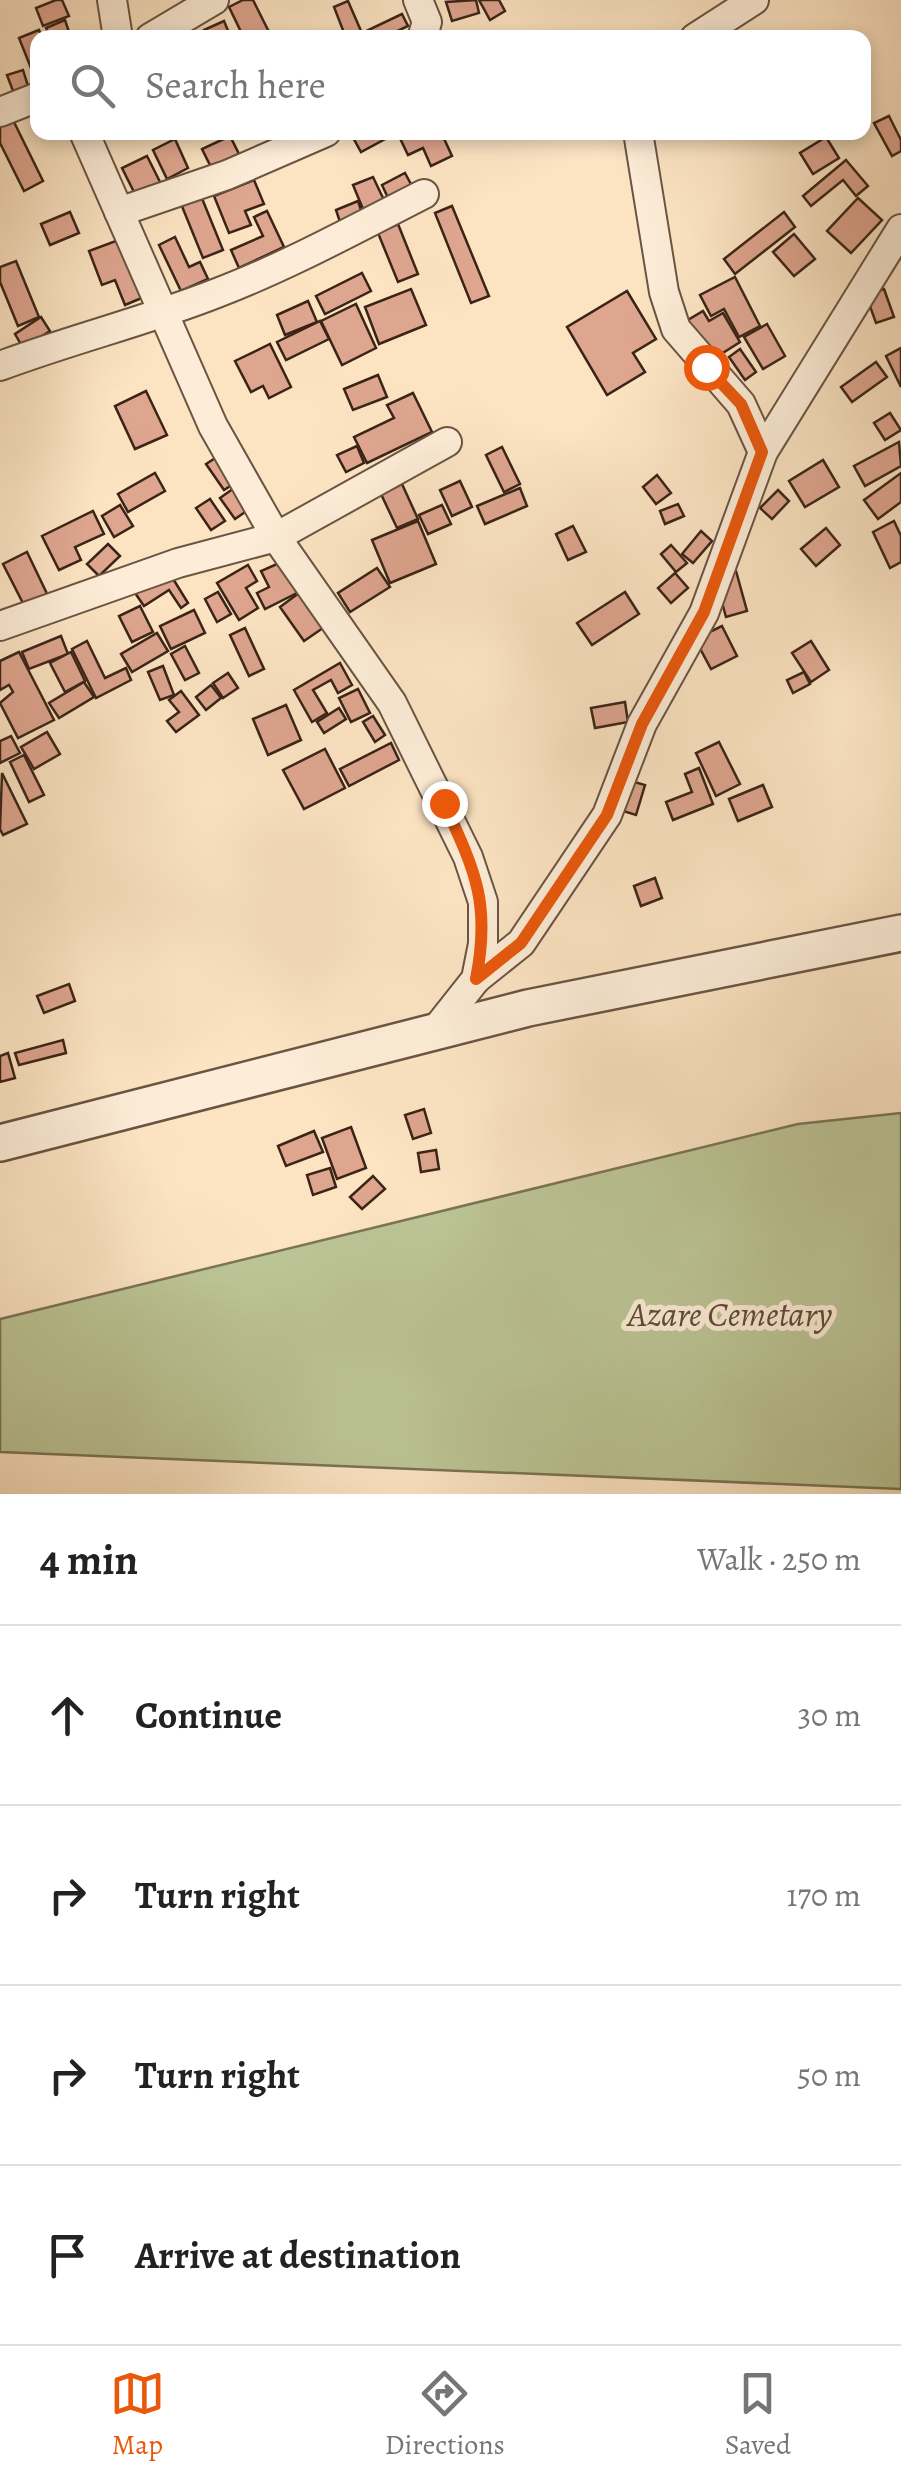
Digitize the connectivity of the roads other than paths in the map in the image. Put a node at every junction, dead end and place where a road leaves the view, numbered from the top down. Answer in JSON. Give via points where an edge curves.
{"nodes":[{"id":1,"x":112,"y":0,"type":"edge"},
{"id":2,"x":214,"y":0,"type":"edge"},
{"id":3,"x":418,"y":0,"type":"edge"},
{"id":4,"x":754,"y":0,"type":"edge"},
{"id":5,"x":117,"y":30,"type":"edge"},
{"id":6,"x":163,"y":30,"type":"edge"},
{"id":7,"x":424,"y":30,"type":"edge"},
{"id":8,"x":707,"y":30,"type":"edge"},
{"id":9,"x":30,"y":100,"type":"edge"},
{"id":10,"x":0,"y":112,"type":"edge"},
{"id":11,"x":88,"y":140,"type":"edge"},
{"id":12,"x":308,"y":140,"type":"edge"},
{"id":13,"x":639,"y":140,"type":"edge"},
{"id":14,"x":424,"y":194,"type":"dead end"},
{"id":15,"x":119,"y":212,"type":"junction"},
{"id":16,"x":901,"y":229,"type":"edge"},
{"id":17,"x":162,"y":314,"type":"junction"},
{"id":18,"x":0,"y":366,"type":"edge"},
{"id":19,"x":447,"y":442,"type":"dead end"},
{"id":20,"x":762,"y":452,"type":"junction"},
{"id":21,"x":276,"y":537,"type":"junction"},
{"id":22,"x":0,"y":626,"type":"edge"},
{"id":23,"x":901,"y":933,"type":"edge"},
{"id":24,"x":476,"y":979,"type":"junction"},
{"id":25,"x":434,"y":1032,"type":"junction"},
{"id":26,"x":0,"y":1143,"type":"edge"}],
"edges":[{"from":1,"to":5,"type":"street"},
{"from":2,"to":6,"type":"street"},
{"from":3,"to":7,"type":"street"},
{"from":4,"to":8,"type":"street"},
{"from":9,"to":10,"type":"street"},
{"from":11,"to":15,"type":"street"},
{"from":12,"to":15,"type":"street"},
{"from":13,"to":20,"type":"street","via":[[676,329],[741,404]]},
{"from":14,"to":17,"type":"street"},
{"from":15,"to":17,"type":"street"},
{"from":16,"to":20,"type":"street"},
{"from":17,"to":18,"type":"street"},
{"from":17,"to":21,"type":"street","via":[[213,426]]},
{"from":19,"to":21,"type":"street"},
{"from":20,"to":24,"type":"street","via":[[704,612],[642,724],[607,815],[521,943]]},
{"from":21,"to":22,"type":"street","via":[[178,563]]},
{"from":21,"to":24,"type":"street","via":[[392,703],[452,821],[483,902]]},
{"from":23,"to":25,"type":"street"},
{"from":24,"to":25,"type":"street"},
{"from":25,"to":26,"type":"street"}]}
